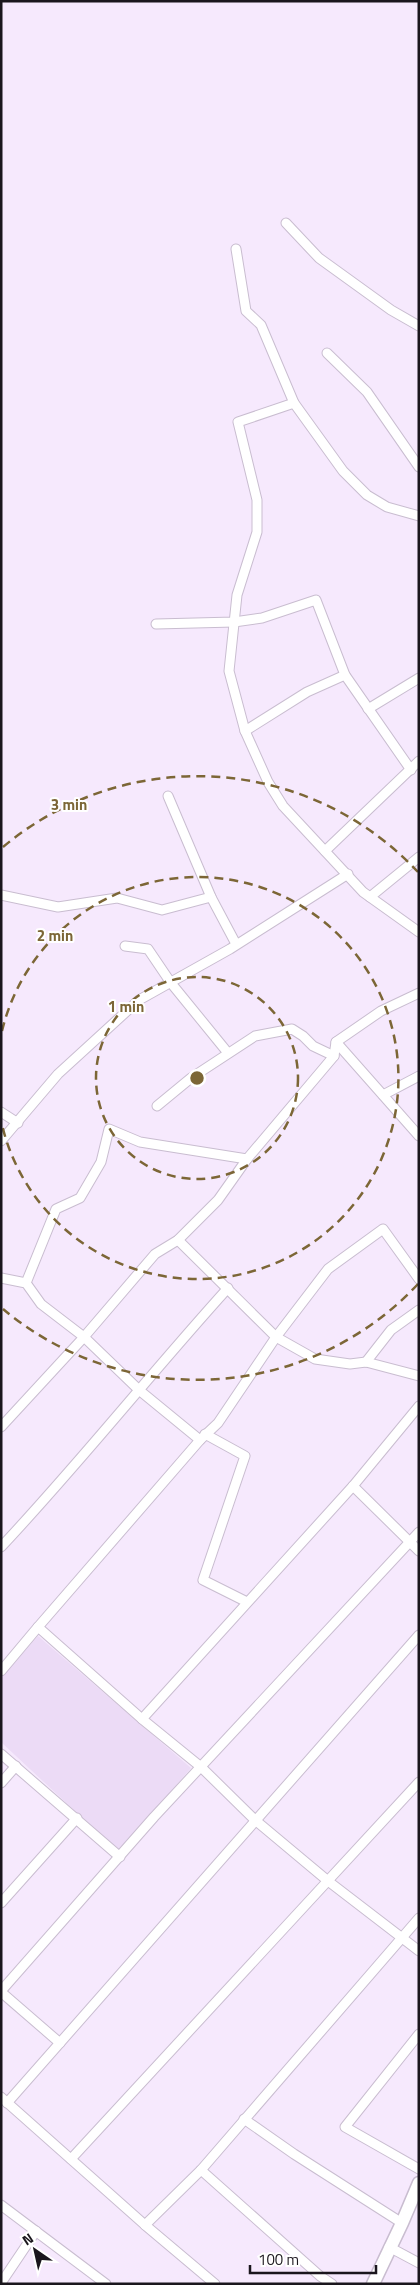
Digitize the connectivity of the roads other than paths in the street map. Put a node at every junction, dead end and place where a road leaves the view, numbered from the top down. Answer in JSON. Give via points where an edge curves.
{"nodes":[{"id":1,"x":286,"y":223,"type":"dead end"},
{"id":2,"x":236,"y":249,"type":"dead end"},
{"id":3,"x":417,"y":321,"type":"edge"},
{"id":4,"x":327,"y":353,"type":"dead end"},
{"id":5,"x":294,"y":403,"type":"junction"},
{"id":6,"x":419,"y":467,"type":"edge"},
{"id":7,"x":419,"y":516,"type":"edge"},
{"id":8,"x":234,"y":622,"type":"junction"},
{"id":9,"x":156,"y":624,"type":"dead end"},
{"id":10,"x":345,"y":675,"type":"junction"},
{"id":11,"x":419,"y":678,"type":"edge"},
{"id":12,"x":368,"y":708,"type":"junction"},
{"id":13,"x":245,"y":731,"type":"junction"},
{"id":14,"x":419,"y":761,"type":"edge"},
{"id":15,"x":411,"y":770,"type":"junction"},
{"id":16,"x":168,"y":796,"type":"dead end"},
{"id":17,"x":325,"y":851,"type":"junction"},
{"id":18,"x":419,"y":857,"type":"edge"},
{"id":19,"x":348,"y":874,"type":"junction"},
{"id":20,"x":1,"y":895,"type":"edge"},
{"id":21,"x":211,"y":897,"type":"junction"},
{"id":22,"x":370,"y":897,"type":"junction"},
{"id":23,"x":419,"y":932,"type":"edge"},
{"id":24,"x":236,"y":944,"type":"junction"},
{"id":25,"x":125,"y":946,"type":"dead end"},
{"id":26,"x":171,"y":983,"type":"junction"},
{"id":27,"x":419,"y":993,"type":"edge"},
{"id":28,"x":336,"y":1042,"type":"junction"},
{"id":29,"x":228,"y":1053,"type":"junction"},
{"id":30,"x":334,"y":1056,"type":"junction"},
{"id":31,"x":419,"y":1076,"type":"edge"},
{"id":32,"x":383,"y":1095,"type":"junction"},
{"id":33,"x":157,"y":1106,"type":"dead end"},
{"id":34,"x":1,"y":1112,"type":"edge"},
{"id":35,"x":18,"y":1122,"type":"junction"},
{"id":36,"x":419,"y":1136,"type":"edge"},
{"id":37,"x":1,"y":1141,"type":"edge"},
{"id":38,"x":247,"y":1158,"type":"junction"},
{"id":39,"x":178,"y":1240,"type":"junction"},
{"id":40,"x":1,"y":1278,"type":"edge"},
{"id":41,"x":419,"y":1279,"type":"edge"},
{"id":42,"x":26,"y":1283,"type":"junction"},
{"id":43,"x":228,"y":1288,"type":"junction"},
{"id":44,"x":419,"y":1310,"type":"edge"},
{"id":45,"x":84,"y":1337,"type":"junction"},
{"id":46,"x":276,"y":1337,"type":"junction"},
{"id":47,"x":366,"y":1362,"type":"junction"},
{"id":48,"x":419,"y":1376,"type":"edge"},
{"id":49,"x":139,"y":1390,"type":"junction"},
{"id":50,"x":419,"y":1406,"type":"edge"},
{"id":51,"x":1,"y":1426,"type":"edge"},
{"id":52,"x":202,"y":1437,"type":"junction"},
{"id":53,"x":353,"y":1486,"type":"junction"},
{"id":54,"x":419,"y":1532,"type":"edge"},
{"id":55,"x":409,"y":1543,"type":"junction"},
{"id":56,"x":1,"y":1547,"type":"edge"},
{"id":57,"x":419,"y":1550,"type":"edge"},
{"id":58,"x":247,"y":1602,"type":"junction"},
{"id":59,"x":38,"y":1627,"type":"junction"},
{"id":60,"x":419,"y":1635,"type":"edge"},
{"id":61,"x":1,"y":1671,"type":"edge"},
{"id":62,"x":142,"y":1719,"type":"junction"},
{"id":63,"x":1,"y":1754,"type":"edge"},
{"id":64,"x":16,"y":1766,"type":"junction"},
{"id":65,"x":200,"y":1767,"type":"junction"},
{"id":66,"x":419,"y":1782,"type":"edge"},
{"id":67,"x":1,"y":1783,"type":"edge"},
{"id":68,"x":77,"y":1818,"type":"junction"},
{"id":69,"x":256,"y":1820,"type":"junction"},
{"id":70,"x":120,"y":1857,"type":"junction"},
{"id":71,"x":328,"y":1882,"type":"junction"},
{"id":72,"x":1,"y":1903,"type":"edge"},
{"id":73,"x":419,"y":1918,"type":"edge"},
{"id":74,"x":401,"y":1937,"type":"junction"},
{"id":75,"x":419,"y":1951,"type":"edge"},
{"id":76,"x":1,"y":1991,"type":"edge"},
{"id":77,"x":419,"y":2034,"type":"edge"},
{"id":78,"x":60,"y":2043,"type":"junction"},
{"id":79,"x":4,"y":2100,"type":"edge"},
{"id":80,"x":244,"y":2118,"type":"junction"},
{"id":81,"x":71,"y":2159,"type":"junction"},
{"id":82,"x":419,"y":2169,"type":"edge"},
{"id":83,"x":201,"y":2170,"type":"junction"},
{"id":84,"x":419,"y":2183,"type":"edge"},
{"id":85,"x":1,"y":2205,"type":"edge"},
{"id":86,"x":402,"y":2224,"type":"junction"},
{"id":87,"x":145,"y":2226,"type":"junction"},
{"id":88,"x":36,"y":2231,"type":"junction"},
{"id":89,"x":389,"y":2247,"type":"junction"},
{"id":90,"x":419,"y":2263,"type":"edge"},
{"id":91,"x":1,"y":2283,"type":"edge"},
{"id":92,"x":106,"y":2284,"type":"edge"},
{"id":93,"x":215,"y":2284,"type":"edge"},
{"id":94,"x":332,"y":2284,"type":"edge"},
{"id":95,"x":372,"y":2284,"type":"edge"}],
"edges":[{"from":1,"to":3,"type":"street","via":[[319,258],[391,310]]},
{"from":2,"to":5,"type":"street","via":[[246,311],[261,325]]},
{"from":4,"to":6,"type":"street","via":[[367,392]]},
{"from":5,"to":7,"type":"street","via":[[343,471],[367,495],[387,507]]},
{"from":5,"to":8,"type":"street","via":[[238,422],[257,500],[257,532],[237,594]]},
{"from":8,"to":9,"type":"street"},
{"from":8,"to":10,"type":"street","via":[[262,618],[316,600]]},
{"from":8,"to":13,"type":"street","via":[[229,671]]},
{"from":10,"to":12,"type":"street"},
{"from":10,"to":13,"type":"street","via":[[306,692]]},
{"from":11,"to":12,"type":"street"},
{"from":12,"to":15,"type":"street"},
{"from":13,"to":17,"type":"street","via":[[268,782],[283,806]]},
{"from":14,"to":15,"type":"street"},
{"from":15,"to":17,"type":"street"},
{"from":16,"to":21,"type":"street"},
{"from":17,"to":19,"type":"street"},
{"from":18,"to":22,"type":"street"},
{"from":19,"to":22,"type":"street"},
{"from":19,"to":24,"type":"street"},
{"from":20,"to":21,"type":"street","via":[[58,907],[117,898],[162,910]]},
{"from":21,"to":24,"type":"street"},
{"from":22,"to":23,"type":"street"},
{"from":24,"to":26,"type":"street"},
{"from":25,"to":26,"type":"street","via":[[148,949]]},
{"from":26,"to":29,"type":"street"},
{"from":26,"to":35,"type":"street","via":[[139,1000],[96,1038],[58,1074]]},
{"from":27,"to":28,"type":"street","via":[[381,1011]]},
{"from":28,"to":30,"type":"street"},
{"from":28,"to":32,"type":"street"},
{"from":29,"to":30,"type":"street","via":[[255,1036],[292,1029],[313,1046]]},
{"from":29,"to":33,"type":"street"},
{"from":30,"to":38,"type":"street"},
{"from":31,"to":32,"type":"street"},
{"from":32,"to":36,"type":"street"},
{"from":34,"to":35,"type":"street"},
{"from":35,"to":37,"type":"street"},
{"from":38,"to":39,"type":"street","via":[[218,1200]]},
{"from":38,"to":42,"type":"street","via":[[140,1142],[109,1129],[100,1162],[80,1198],[56,1209]]},
{"from":39,"to":43,"type":"street"},
{"from":39,"to":45,"type":"street","via":[[155,1254]]},
{"from":40,"to":42,"type":"street"},
{"from":41,"to":46,"type":"street","via":[[383,1229],[328,1269]]},
{"from":42,"to":45,"type":"street","via":[[41,1304]]},
{"from":43,"to":46,"type":"street"},
{"from":43,"to":49,"type":"street"},
{"from":44,"to":47,"type":"street","via":[[392,1330]]},
{"from":45,"to":49,"type":"street"},
{"from":45,"to":51,"type":"street"},
{"from":46,"to":47,"type":"street","via":[[315,1359],[350,1364]]},
{"from":46,"to":52,"type":"street","via":[[218,1423]]},
{"from":47,"to":48,"type":"street"},
{"from":49,"to":52,"type":"street"},
{"from":49,"to":56,"type":"street","via":[[74,1468]]},
{"from":50,"to":53,"type":"street"},
{"from":52,"to":58,"type":"street","via":[[244,1456],[202,1580]]},
{"from":52,"to":59,"type":"street"},
{"from":53,"to":55,"type":"street"},
{"from":53,"to":58,"type":"street"},
{"from":54,"to":55,"type":"street"},
{"from":55,"to":57,"type":"street"},
{"from":55,"to":65,"type":"street"},
{"from":58,"to":62,"type":"street"},
{"from":59,"to":61,"type":"street"},
{"from":59,"to":62,"type":"street"},
{"from":60,"to":69,"type":"street"},
{"from":62,"to":65,"type":"street"},
{"from":63,"to":64,"type":"street"},
{"from":64,"to":67,"type":"street"},
{"from":64,"to":68,"type":"street"},
{"from":65,"to":69,"type":"street"},
{"from":65,"to":70,"type":"street"},
{"from":66,"to":71,"type":"street"},
{"from":68,"to":70,"type":"street"},
{"from":68,"to":72,"type":"street"},
{"from":69,"to":71,"type":"street"},
{"from":69,"to":78,"type":"street"},
{"from":70,"to":76,"type":"street"},
{"from":71,"to":74,"type":"street"},
{"from":71,"to":81,"type":"street"},
{"from":73,"to":74,"type":"street"},
{"from":74,"to":75,"type":"street"},
{"from":74,"to":80,"type":"street"},
{"from":76,"to":78,"type":"street"},
{"from":77,"to":82,"type":"street","via":[[345,2127]]},
{"from":78,"to":79,"type":"street"},
{"from":79,"to":81,"type":"street"},
{"from":80,"to":83,"type":"street"},
{"from":80,"to":86,"type":"street"},
{"from":81,"to":87,"type":"street"},
{"from":83,"to":87,"type":"street"},
{"from":83,"to":94,"type":"street"},
{"from":84,"to":86,"type":"main road"},
{"from":85,"to":88,"type":"street"},
{"from":86,"to":89,"type":"main road"},
{"from":87,"to":93,"type":"street"},
{"from":88,"to":91,"type":"street"},
{"from":88,"to":92,"type":"street"},
{"from":89,"to":90,"type":"street"},
{"from":89,"to":95,"type":"main road"}]}
